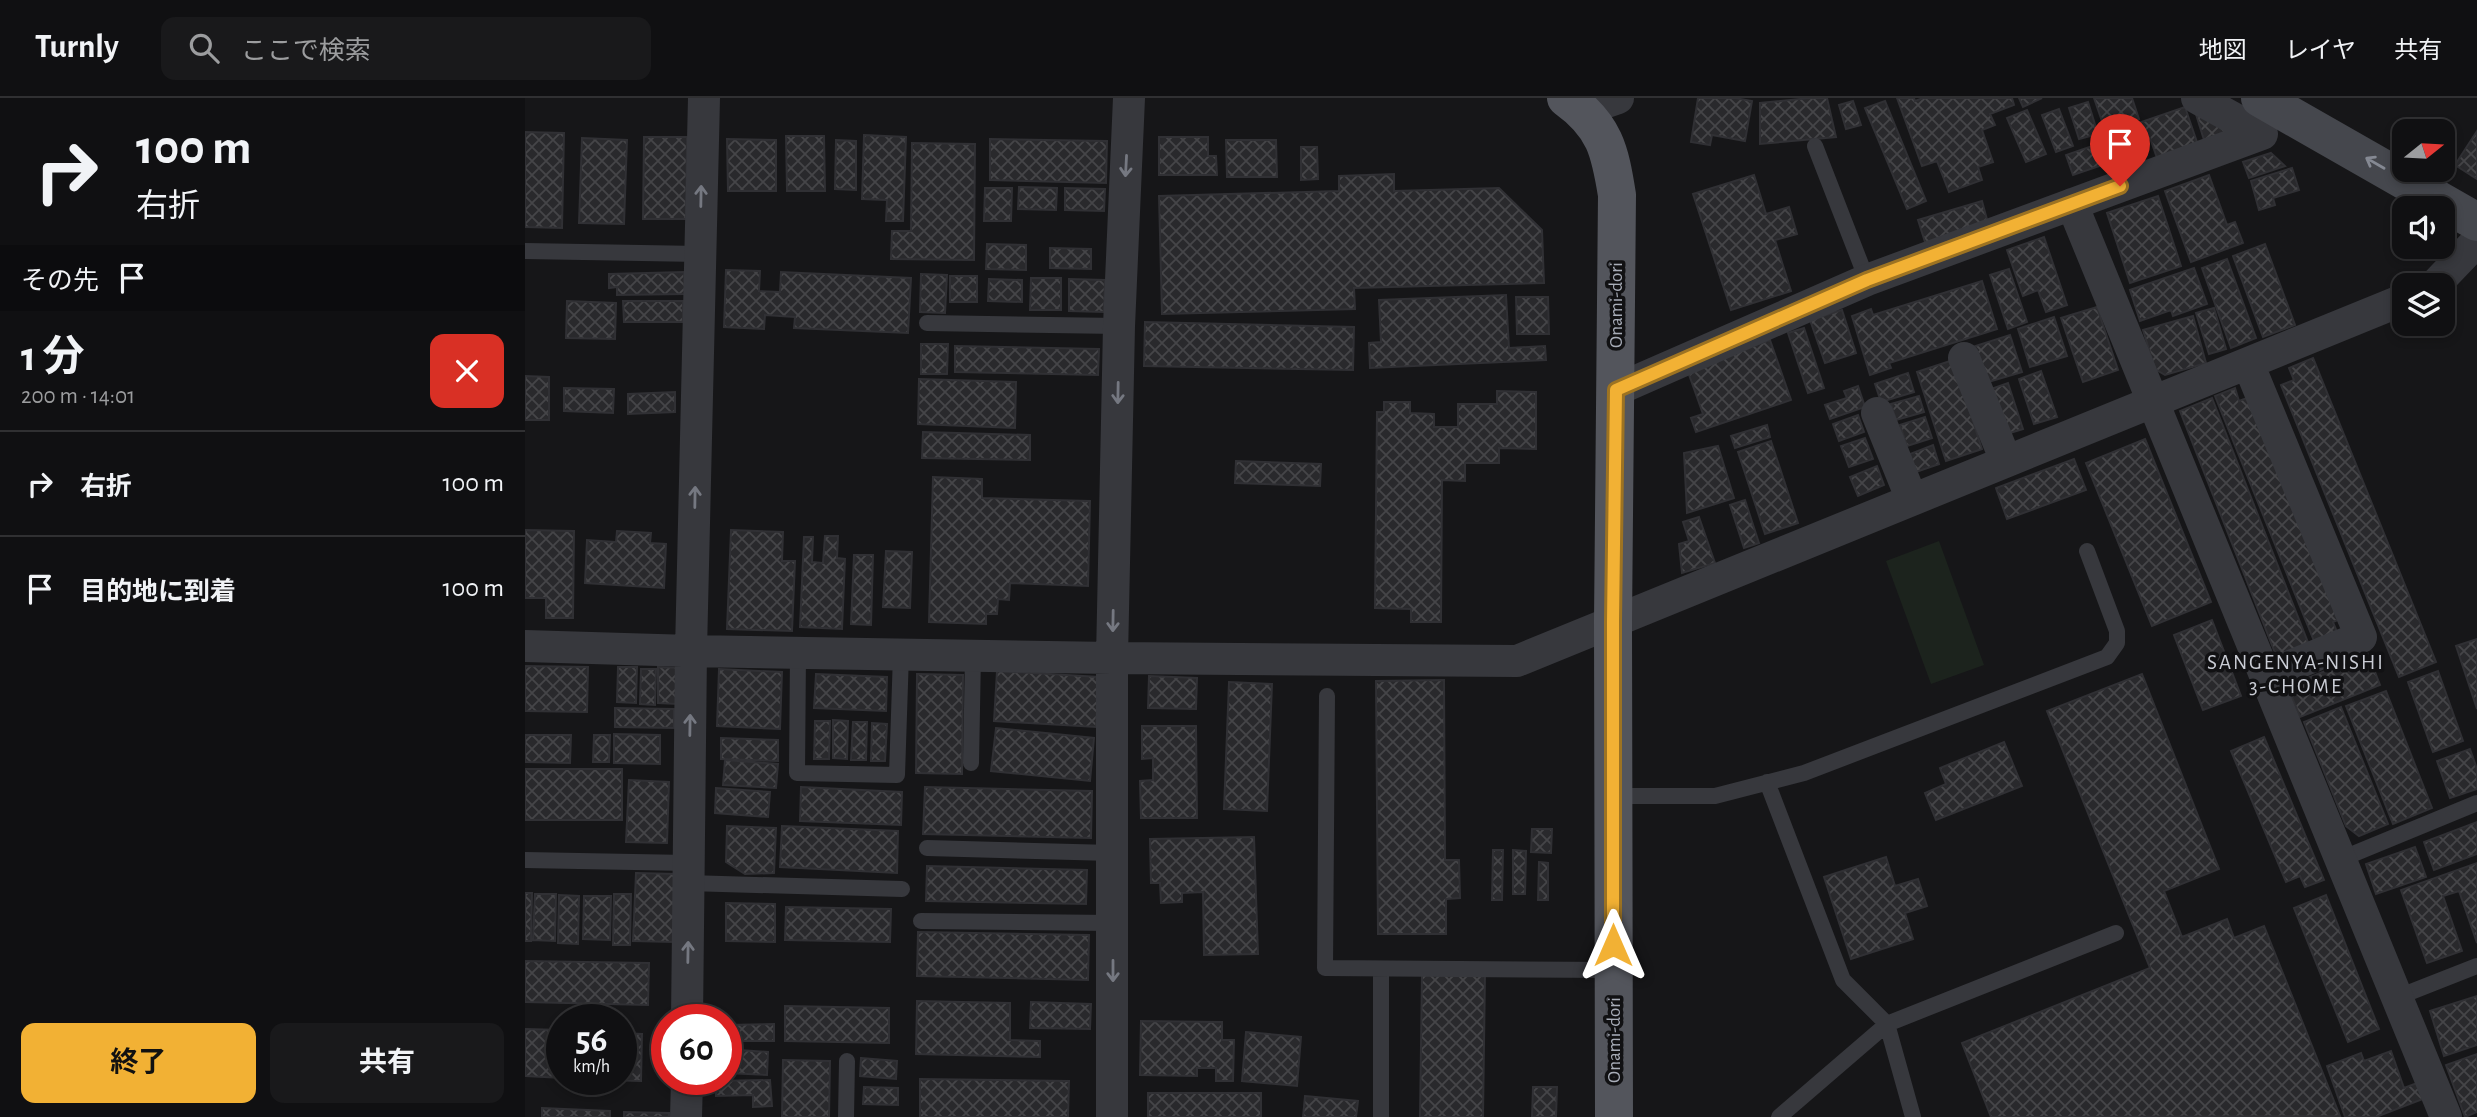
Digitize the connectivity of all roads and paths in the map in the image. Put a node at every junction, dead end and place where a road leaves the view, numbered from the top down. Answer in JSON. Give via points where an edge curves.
{"nodes":[{"id":1,"x":704,"y":98,"type":"edge"},
{"id":2,"x":1129,"y":98,"type":"edge"},
{"id":3,"x":2197,"y":98,"type":"edge"},
{"id":4,"x":2260,"y":98,"type":"edge"},
{"id":5,"x":1590,"y":101,"type":"edge"},
{"id":6,"x":1815,"y":146,"type":"dead end"},
{"id":7,"x":2072,"y":204,"type":"junction"},
{"id":8,"x":2477,"y":222,"type":"edge"},
{"id":9,"x":2477,"y":241,"type":"edge"},
{"id":10,"x":525,"y":251,"type":"edge"},
{"id":11,"x":700,"y":254,"type":"junction"},
{"id":12,"x":2446,"y":273,"type":"edge"},
{"id":13,"x":1867,"y":280,"type":"junction"},
{"id":14,"x":2392,"y":304,"type":"edge"},
{"id":15,"x":927,"y":323,"type":"dead end"},
{"id":16,"x":1119,"y":326,"type":"junction"},
{"id":17,"x":1964,"y":358,"type":"dead end"},
{"id":18,"x":2248,"y":363,"type":"junction"},
{"id":19,"x":1616,"y":390,"type":"junction"},
{"id":20,"x":2153,"y":401,"type":"junction"},
{"id":21,"x":1877,"y":414,"type":"dead end"},
{"id":22,"x":2005,"y":461,"type":"junction"},
{"id":23,"x":1912,"y":500,"type":"junction"},
{"id":24,"x":2087,"y":551,"type":"dead end"},
{"id":25,"x":1613,"y":622,"type":"junction"},
{"id":26,"x":525,"y":646,"type":"edge"},
{"id":27,"x":691,"y":651,"type":"junction"},
{"id":28,"x":798,"y":653,"type":"junction"},
{"id":29,"x":901,"y":654,"type":"junction"},
{"id":30,"x":973,"y":655,"type":"junction"},
{"id":31,"x":1112,"y":658,"type":"junction"},
{"id":32,"x":2266,"y":676,"type":"junction"},
{"id":33,"x":1327,"y":696,"type":"dead end"},
{"id":34,"x":971,"y":763,"type":"dead end"},
{"id":35,"x":1767,"y":782,"type":"junction"},
{"id":36,"x":1613,"y":796,"type":"junction"},
{"id":37,"x":2477,"y":803,"type":"edge"},
{"id":38,"x":927,"y":848,"type":"dead end"},
{"id":39,"x":1112,"y":853,"type":"junction"},
{"id":40,"x":2341,"y":859,"type":"junction"},
{"id":41,"x":525,"y":860,"type":"edge"},
{"id":42,"x":688,"y":873,"type":"junction"},
{"id":43,"x":902,"y":889,"type":"dead end"},
{"id":44,"x":921,"y":921,"type":"dead end"},
{"id":45,"x":1113,"y":923,"type":"junction"},
{"id":46,"x":2116,"y":933,"type":"dead end"},
{"id":47,"x":2477,"y":966,"type":"edge"},
{"id":48,"x":1381,"y":969,"type":"junction"},
{"id":49,"x":1614,"y":970,"type":"junction"},
{"id":50,"x":2398,"y":997,"type":"junction"},
{"id":51,"x":687,"y":1004,"type":"edge"},
{"id":52,"x":1887,"y":1024,"type":"junction"},
{"id":53,"x":847,"y":1062,"type":"dead end"},
{"id":54,"x":687,"y":1095,"type":"edge"},
{"id":55,"x":686,"y":1117,"type":"edge"},
{"id":56,"x":846,"y":1117,"type":"edge"},
{"id":57,"x":1112,"y":1117,"type":"edge"},
{"id":58,"x":1381,"y":1117,"type":"edge"},
{"id":59,"x":1614,"y":1117,"type":"edge"},
{"id":60,"x":1779,"y":1117,"type":"edge"},
{"id":61,"x":1913,"y":1117,"type":"edge"},
{"id":62,"x":2446,"y":1117,"type":"edge"}],
"edges":[{"from":11,"to":1,"type":"street","one_way":true},
{"from":2,"to":16,"type":"street","one_way":true},
{"from":3,"to":7,"type":"street","via":[[2262,134]]},
{"from":8,"to":4,"type":"street","one_way":true},
{"from":5,"to":19,"type":"main road","name":"Onami-dori","via":[[1617,195]]},
{"from":6,"to":13,"type":"lane"},
{"from":7,"to":13,"type":"street"},
{"from":7,"to":20,"type":"street"},
{"from":9,"to":12,"type":"street"},
{"from":10,"to":11,"type":"lane"},
{"from":27,"to":11,"type":"street","one_way":true},
{"from":13,"to":19,"type":"street"},
{"from":14,"to":18,"type":"street"},
{"from":15,"to":16,"type":"lane"},
{"from":16,"to":31,"type":"street","one_way":true},
{"from":17,"to":22,"type":"street"},
{"from":18,"to":20,"type":"street"},
{"from":18,"to":32,"type":"street","via":[[2361,637]]},
{"from":19,"to":25,"type":"main road","name":"Onami-dori"},
{"from":20,"to":22,"type":"street"},
{"from":20,"to":32,"type":"street"},
{"from":21,"to":23,"type":"street"},
{"from":22,"to":23,"type":"street"},
{"from":23,"to":25,"type":"street"},
{"from":24,"to":35,"type":"lane","via":[[2117,631],[2117,643],[2107,657],[1804,773]]},
{"from":25,"to":31,"type":"street","via":[[1517,661]]},
{"from":25,"to":36,"type":"main road","name":"Onami-dori"},
{"from":26,"to":27,"type":"street"},
{"from":27,"to":28,"type":"street"},
{"from":42,"to":27,"type":"street","one_way":true},
{"from":28,"to":29,"type":"street"},
{"from":28,"to":29,"type":"lane","via":[[797,773],[897,775]]},
{"from":29,"to":30,"type":"street"},
{"from":30,"to":31,"type":"street"},
{"from":30,"to":34,"type":"lane"},
{"from":31,"to":39,"type":"street"},
{"from":32,"to":40,"type":"street"},
{"from":33,"to":48,"type":"lane","via":[[1325,968]]},
{"from":35,"to":36,"type":"lane","via":[[1715,796]]},
{"from":35,"to":52,"type":"lane","via":[[1843,981]]},
{"from":36,"to":49,"type":"main road","name":"Onami-dori"},
{"from":37,"to":40,"type":"lane"},
{"from":38,"to":39,"type":"lane"},
{"from":39,"to":45,"type":"street"},
{"from":40,"to":50,"type":"street"},
{"from":41,"to":42,"type":"lane"},
{"from":42,"to":43,"type":"lane"},
{"from":51,"to":42,"type":"street","one_way":true},
{"from":44,"to":45,"type":"lane"},
{"from":45,"to":57,"type":"street","one_way":true},
{"from":46,"to":52,"type":"lane"},
{"from":47,"to":50,"type":"lane"},
{"from":48,"to":49,"type":"lane"},
{"from":48,"to":58,"type":"lane"},
{"from":49,"to":59,"type":"main road","name":"Onami-dori"},
{"from":50,"to":62,"type":"street"},
{"from":52,"to":60,"type":"lane"},
{"from":52,"to":61,"type":"lane"},
{"from":53,"to":56,"type":"lane"},
{"from":54,"to":55,"type":"street"}]}
